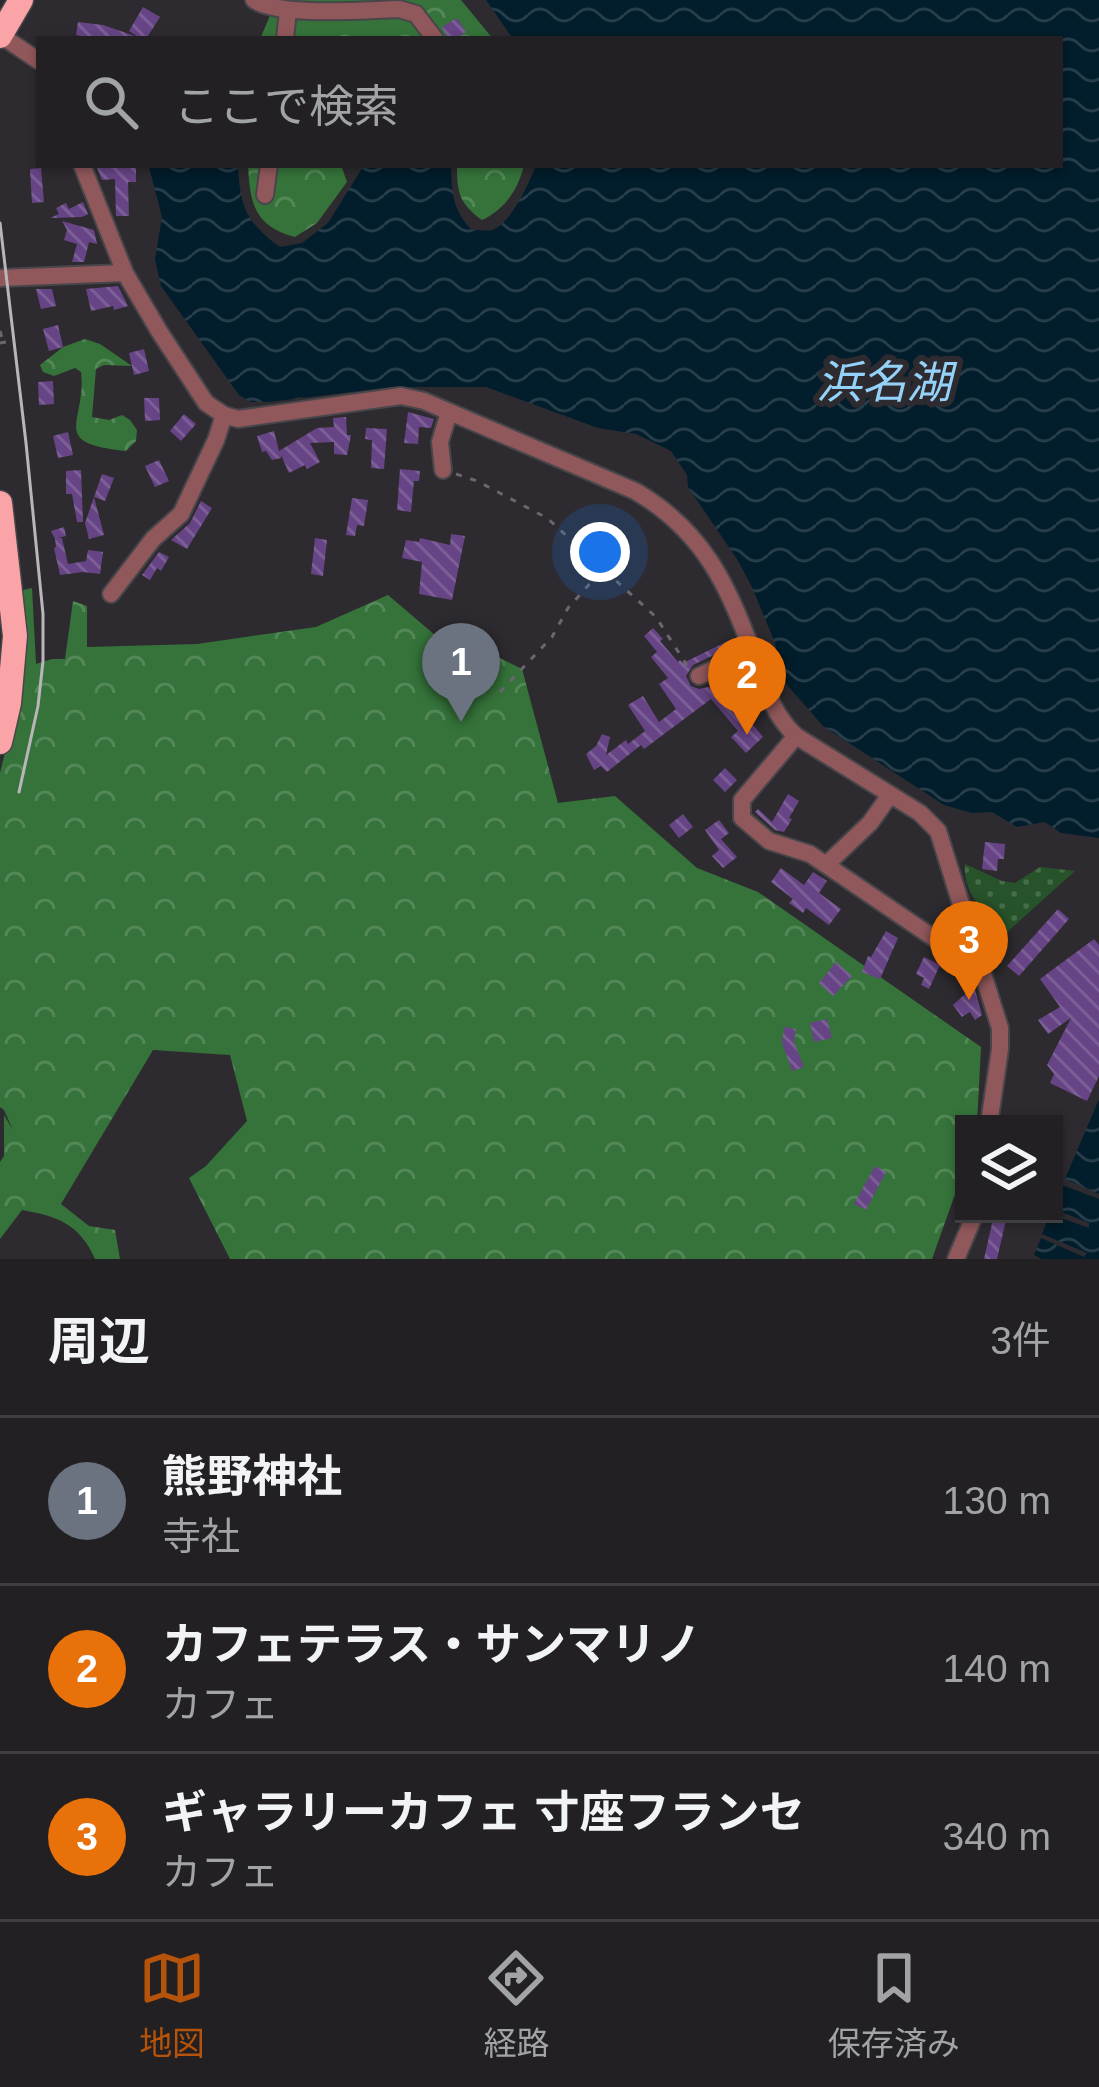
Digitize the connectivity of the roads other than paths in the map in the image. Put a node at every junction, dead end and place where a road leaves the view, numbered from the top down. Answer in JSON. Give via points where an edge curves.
{"nodes":[{"id":1,"x":21,"y":0,"type":"edge"},
{"id":2,"x":254,"y":0,"type":"edge"},
{"id":3,"x":288,"y":10,"type":"junction"},
{"id":4,"x":0,"y":35,"type":"edge"},
{"id":5,"x":285,"y":36,"type":"edge"},
{"id":6,"x":433,"y":36,"type":"edge"},
{"id":7,"x":36,"y":59,"type":"edge"},
{"id":8,"x":83,"y":168,"type":"edge"},
{"id":9,"x":269,"y":168,"type":"edge"},
{"id":10,"x":265,"y":195,"type":"dead end"},
{"id":11,"x":125,"y":273,"type":"junction"},
{"id":12,"x":0,"y":278,"type":"edge"},
{"id":13,"x":449,"y":412,"type":"junction"},
{"id":14,"x":224,"y":415,"type":"junction"},
{"id":15,"x":443,"y":470,"type":"road end"},
{"id":16,"x":0,"y":502,"type":"edge"},
{"id":17,"x":3,"y":542,"type":"edge"},
{"id":18,"x":110,"y":594,"type":"dead end"},
{"id":19,"x":752,"y":651,"type":"junction"},
{"id":20,"x":699,"y":676,"type":"road end"},
{"id":21,"x":796,"y":736,"type":"junction"},
{"id":22,"x":0,"y":742,"type":"edge"},
{"id":23,"x":890,"y":795,"type":"junction"},
{"id":24,"x":826,"y":864,"type":"junction"},
{"id":25,"x":978,"y":955,"type":"junction"},
{"id":26,"x":990,"y":1115,"type":"edge"},
{"id":27,"x":971,"y":1223,"type":"edge"},
{"id":28,"x":956,"y":1259,"type":"edge"}],
"edges":[{"from":1,"to":4,"type":"highway"},
{"from":2,"to":3,"type":"street"},
{"from":3,"to":5,"type":"street"},
{"from":3,"to":6,"type":"street","via":[[399,9],[416,14]]},
{"from":4,"to":7,"type":"street"},
{"from":8,"to":11,"type":"street"},
{"from":9,"to":10,"type":"street"},
{"from":11,"to":12,"type":"street"},
{"from":11,"to":14,"type":"street","via":[[190,381]]},
{"from":13,"to":14,"type":"street","via":[[401,396]]},
{"from":13,"to":15,"type":"street"},
{"from":13,"to":19,"type":"street","via":[[659,506],[720,574]]},
{"from":14,"to":18,"type":"street","via":[[181,514]]},
{"from":16,"to":17,"type":"highway"},
{"from":17,"to":22,"type":"highway","via":[[15,637]]},
{"from":19,"to":20,"type":"street"},
{"from":19,"to":21,"type":"street","via":[[779,720]]},
{"from":21,"to":23,"type":"street"},
{"from":21,"to":24,"type":"street","via":[[742,800],[742,818],[769,841]]},
{"from":23,"to":24,"type":"street"},
{"from":23,"to":25,"type":"street","via":[[938,831]]},
{"from":24,"to":25,"type":"street","via":[[947,947]]},
{"from":25,"to":26,"type":"street","via":[[1000,1028]]},
{"from":27,"to":28,"type":"street"}]}
